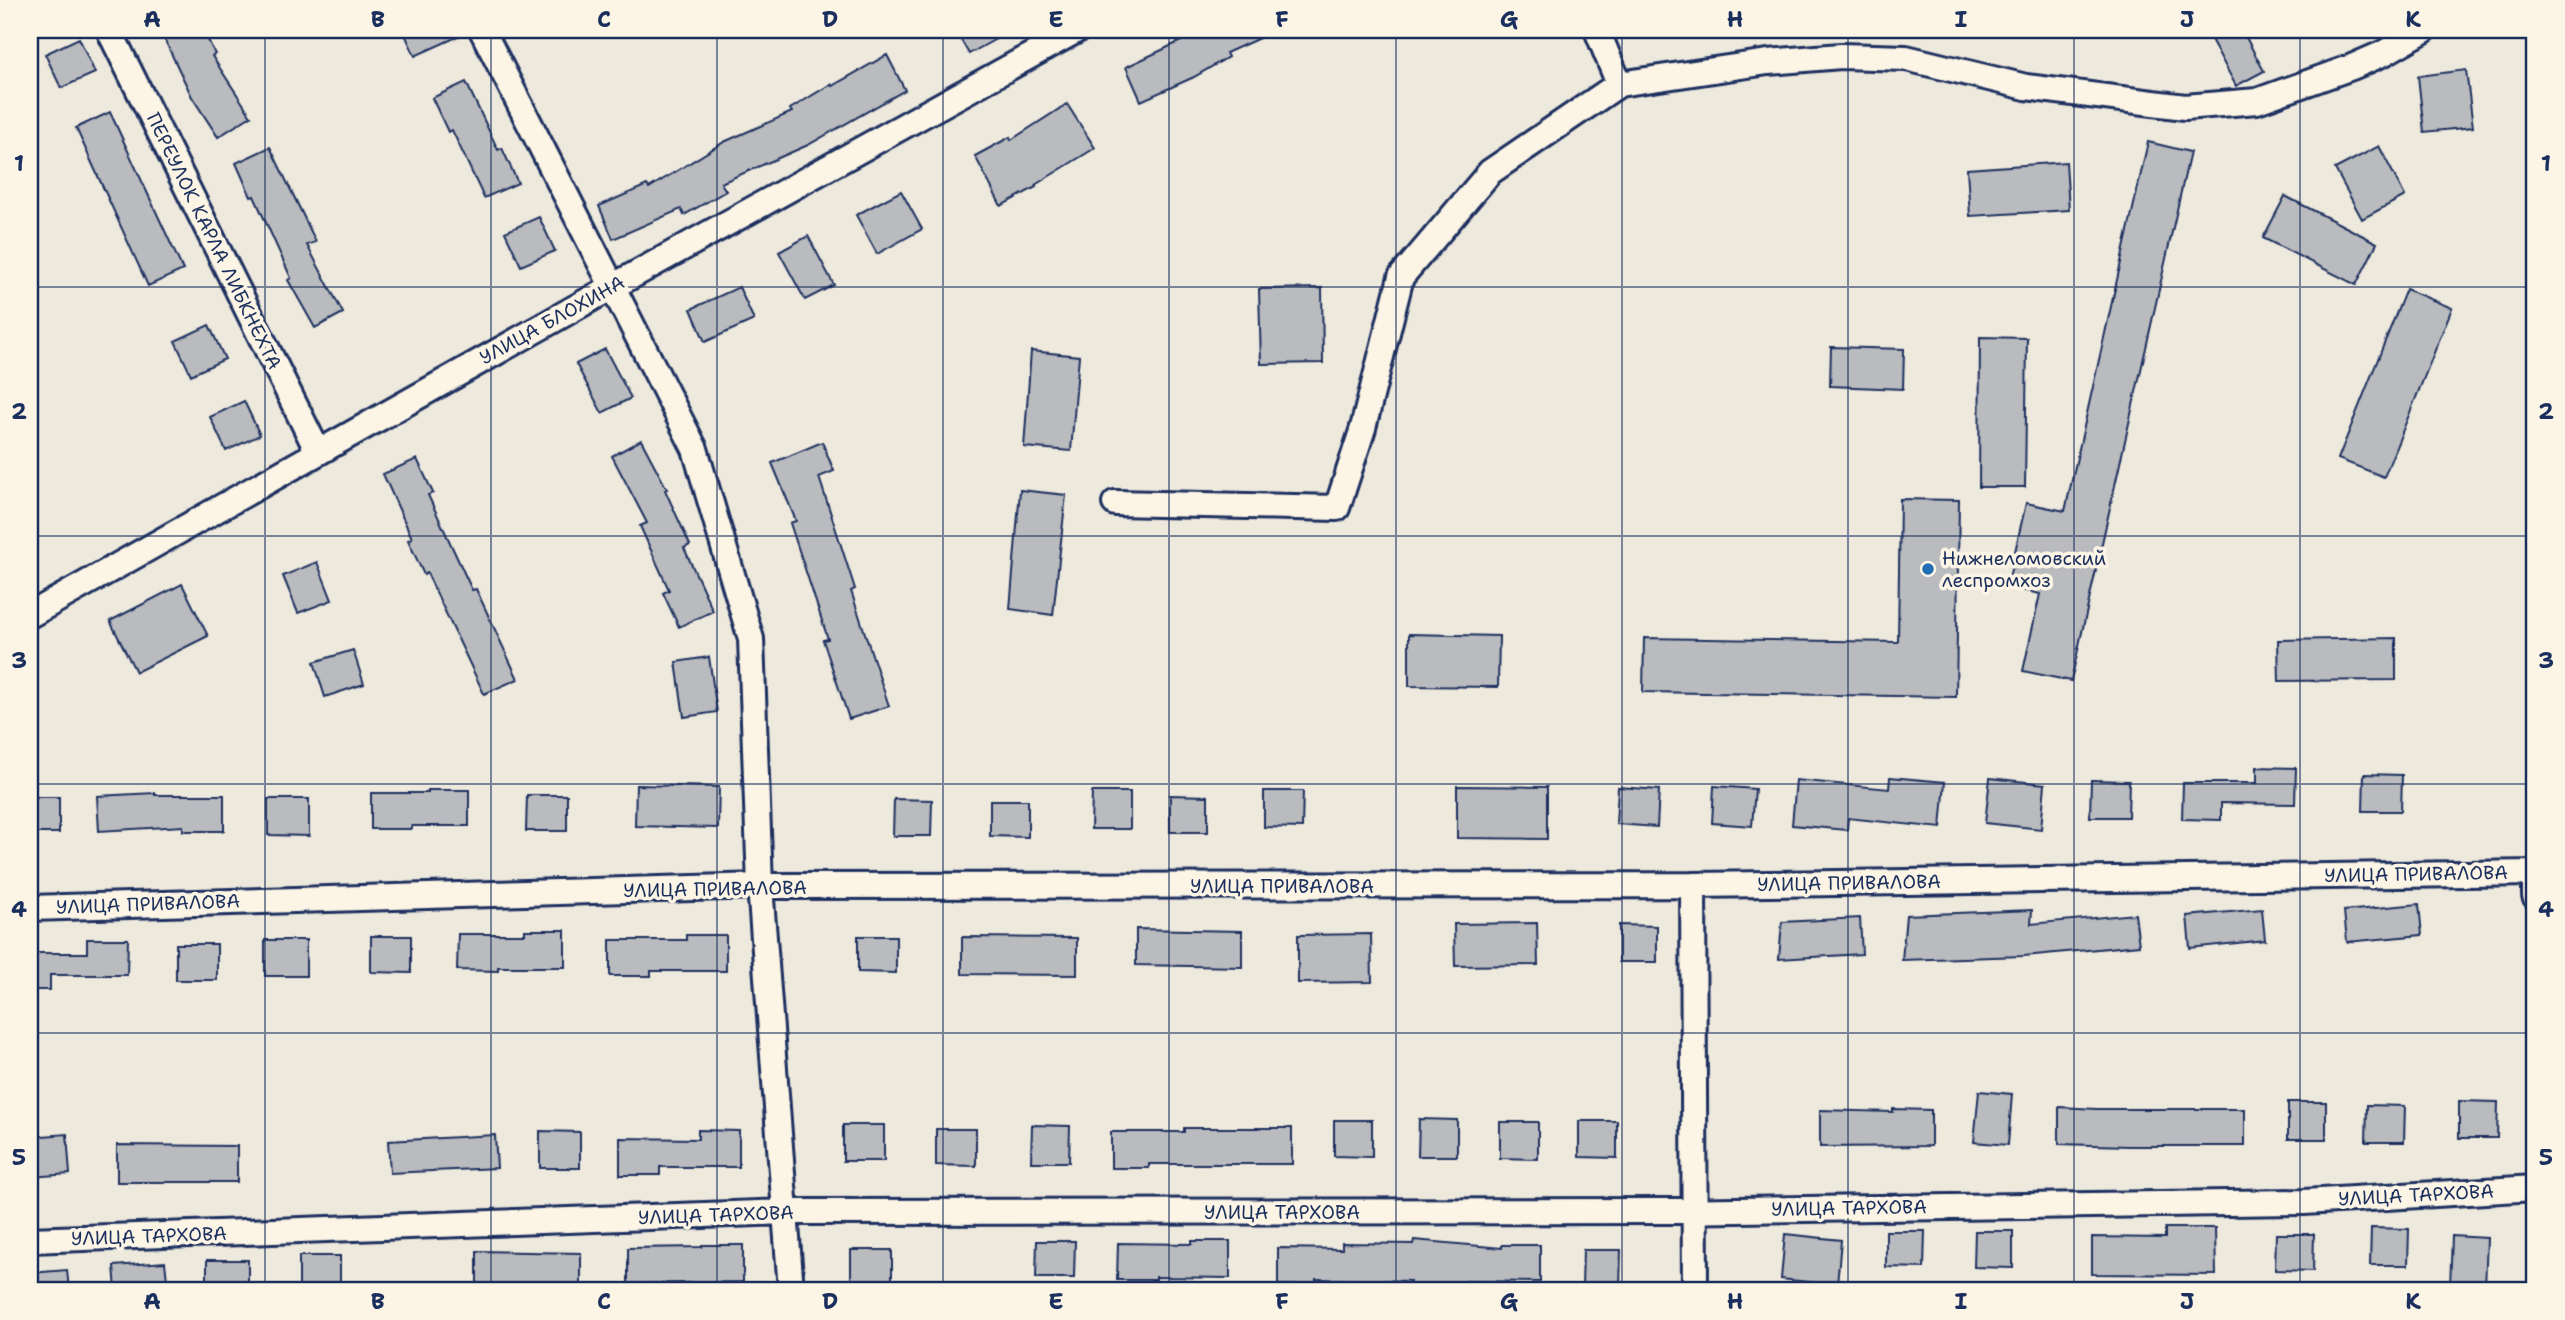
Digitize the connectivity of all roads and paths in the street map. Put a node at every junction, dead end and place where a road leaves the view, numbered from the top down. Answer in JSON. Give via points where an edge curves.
{"nodes":[{"id":1,"x":109,"y":30,"type":"edge"},
{"id":2,"x":482,"y":30,"type":"edge"},
{"id":3,"x":1077,"y":30,"type":"edge"},
{"id":4,"x":1597,"y":30,"type":"edge"},
{"id":5,"x":2424,"y":30,"type":"edge"},
{"id":6,"x":1619,"y":84,"type":"junction"},
{"id":7,"x":612,"y":286,"type":"junction"},
{"id":8,"x":318,"y":452,"type":"junction"},
{"id":9,"x":1115,"y":502,"type":"dead end"},
{"id":10,"x":30,"y":615,"type":"edge"},
{"id":11,"x":2535,"y":880,"type":"edge"},
{"id":12,"x":1693,"y":885,"type":"junction"},
{"id":13,"x":760,"y":887,"type":"junction"},
{"id":14,"x":30,"y":908,"type":"edge"},
{"id":15,"x":2535,"y":1188,"type":"edge"},
{"id":16,"x":1695,"y":1211,"type":"junction"},
{"id":17,"x":785,"y":1212,"type":"junction"},
{"id":18,"x":30,"y":1240,"type":"edge"},
{"id":19,"x":790,"y":1290,"type":"edge"},
{"id":20,"x":1695,"y":1290,"type":"edge"}],
"edges":[{"from":1,"to":8,"type":"street","name":"ПЕРЕУЛОК КАРЛА ЛИБКНЕХТА"},
{"from":2,"to":7,"type":"street"},
{"from":3,"to":7,"type":"street","name":"УЛИЦА БЛОХИНА"},
{"from":4,"to":6,"type":"street"},
{"from":5,"to":6,"type":"street","via":[[2352,67],[2257,101],[2185,107],[2026,87],[1906,58],[1841,56],[1768,62]]},
{"from":6,"to":9,"type":"street","via":[[1490,172],[1401,277],[1363,428],[1337,508]]},
{"from":7,"to":8,"type":"street","name":"УЛИЦА БЛОХИНА"},
{"from":7,"to":13,"type":"street","via":[[695,449],[751,639]]},
{"from":8,"to":10,"type":"street","name":"УЛИЦА БЛОХИНА"},
{"from":11,"to":12,"type":"street","name":"УЛИЦА ПРИВАЛОВА"},
{"from":12,"to":13,"type":"street","name":"УЛИЦА ПРИВАЛОВА"},
{"from":12,"to":16,"type":"street"},
{"from":13,"to":14,"type":"street","name":"УЛИЦА ПРИВАЛОВА"},
{"from":13,"to":17,"type":"street"},
{"from":15,"to":16,"type":"street","name":"УЛИЦА ТАРХОВА","via":[[2304,1202]]},
{"from":16,"to":17,"type":"street","name":"УЛИЦА ТАРХОВА"},
{"from":16,"to":20,"type":"street"},
{"from":17,"to":18,"type":"street","name":"УЛИЦА ТАРХОВА"},
{"from":17,"to":19,"type":"street"}]}
